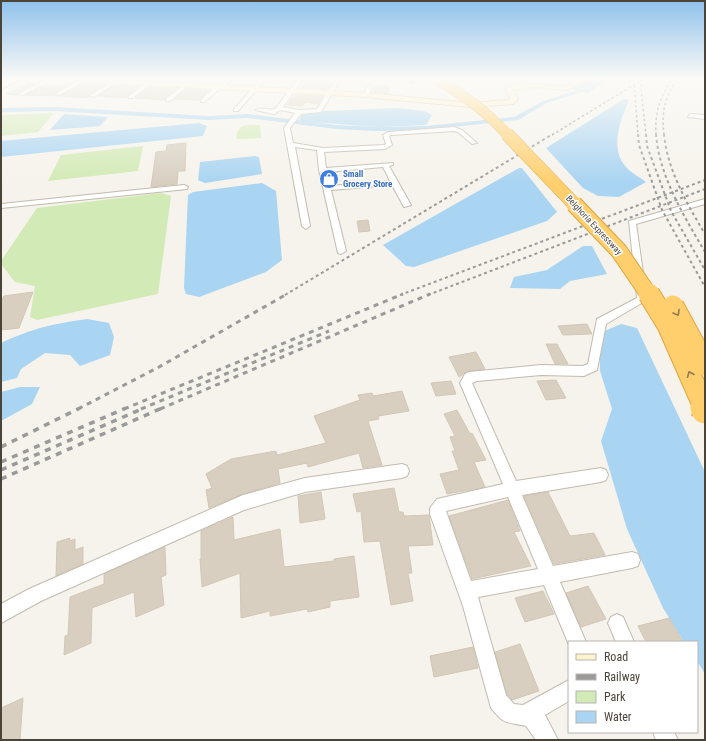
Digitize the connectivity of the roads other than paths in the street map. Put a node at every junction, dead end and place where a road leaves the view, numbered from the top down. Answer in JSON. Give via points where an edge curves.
{"nodes":[{"id":1,"x":297,"y":114,"type":"edge"},
{"id":2,"x":487,"y":114,"type":"edge"},
{"id":3,"x":497,"y":114,"type":"edge"},
{"id":4,"x":690,"y":116,"type":"dead end"},
{"id":5,"x":705,"y":117,"type":"edge"},
{"id":6,"x":474,"y":143,"type":"dead end"},
{"id":7,"x":291,"y":146,"type":"junction"},
{"id":8,"x":317,"y":147,"type":"junction"},
{"id":9,"x":323,"y":170,"type":"junction"},
{"id":10,"x":394,"y":183,"type":"junction"},
{"id":11,"x":184,"y":187,"type":"dead end"},
{"id":12,"x":327,"y":188,"type":"junction"},
{"id":13,"x":705,"y":201,"type":"edge"},
{"id":14,"x":407,"y":204,"type":"dead end"},
{"id":15,"x":1,"y":206,"type":"edge"},
{"id":16,"x":306,"y":226,"type":"dead end"},
{"id":17,"x":341,"y":251,"type":"dead end"},
{"id":18,"x":705,"y":365,"type":"edge"},
{"id":19,"x":705,"y":410,"type":"edge"},
{"id":20,"x":402,"y":471,"type":"dead end"},
{"id":21,"x":600,"y":475,"type":"dead end"},
{"id":22,"x":512,"y":489,"type":"junction"},
{"id":23,"x":632,"y":560,"type":"dead end"},
{"id":24,"x":549,"y":575,"type":"junction"},
{"id":25,"x":466,"y":591,"type":"junction"},
{"id":26,"x":1,"y":614,"type":"edge"},
{"id":27,"x":617,"y":624,"type":"dead end"},
{"id":28,"x":577,"y":641,"type":"edge"},
{"id":29,"x":625,"y":641,"type":"edge"},
{"id":30,"x":568,"y":691,"type":"edge"},
{"id":31,"x":526,"y":715,"type":"junction"},
{"id":32,"x":547,"y":740,"type":"edge"}],
"edges":[{"from":1,"to":7,"type":"street","via":[[287,130]]},
{"from":19,"to":2,"type":"highway","name":"Belghoria Expressway","one_way":true,"bridge":true,"via":[[668,325],[642,283],[619,252]]},
{"from":3,"to":18,"type":"highway","name":"Belghoria Expressway","one_way":true,"bridge":true,"via":[[637,256],[660,285]]},
{"from":4,"to":5,"type":"street"},
{"from":6,"to":8,"type":"street","via":[[460,131],[447,130],[390,133],[386,135],[389,145],[385,147]]},
{"from":7,"to":8,"type":"street"},
{"from":7,"to":16,"type":"street"},
{"from":8,"to":9,"type":"street"},
{"from":9,"to":10,"type":"street","via":[[388,165]]},
{"from":9,"to":12,"type":"street"},
{"from":10,"to":12,"type":"street"},
{"from":10,"to":14,"type":"street"},
{"from":11,"to":15,"type":"street"},
{"from":12,"to":17,"type":"street"},
{"from":13,"to":22,"type":"street","via":[[632,223],[642,300],[601,322],[592,367],[584,371],[541,370],[469,378],[466,383],[468,391]]},
{"from":20,"to":26,"type":"street","via":[[305,485],[242,503],[42,592]]},
{"from":21,"to":22,"type":"street"},
{"from":22,"to":24,"type":"street"},
{"from":22,"to":25,"type":"street","via":[[442,504],[438,508]]},
{"from":23,"to":24,"type":"street"},
{"from":24,"to":25,"type":"street"},
{"from":24,"to":28,"type":"street"},
{"from":25,"to":31,"type":"street","via":[[498,701],[509,714]]},
{"from":27,"to":29,"type":"street"},
{"from":30,"to":31,"type":"street"},
{"from":31,"to":32,"type":"street","via":[[536,720],[543,728]]}]}
